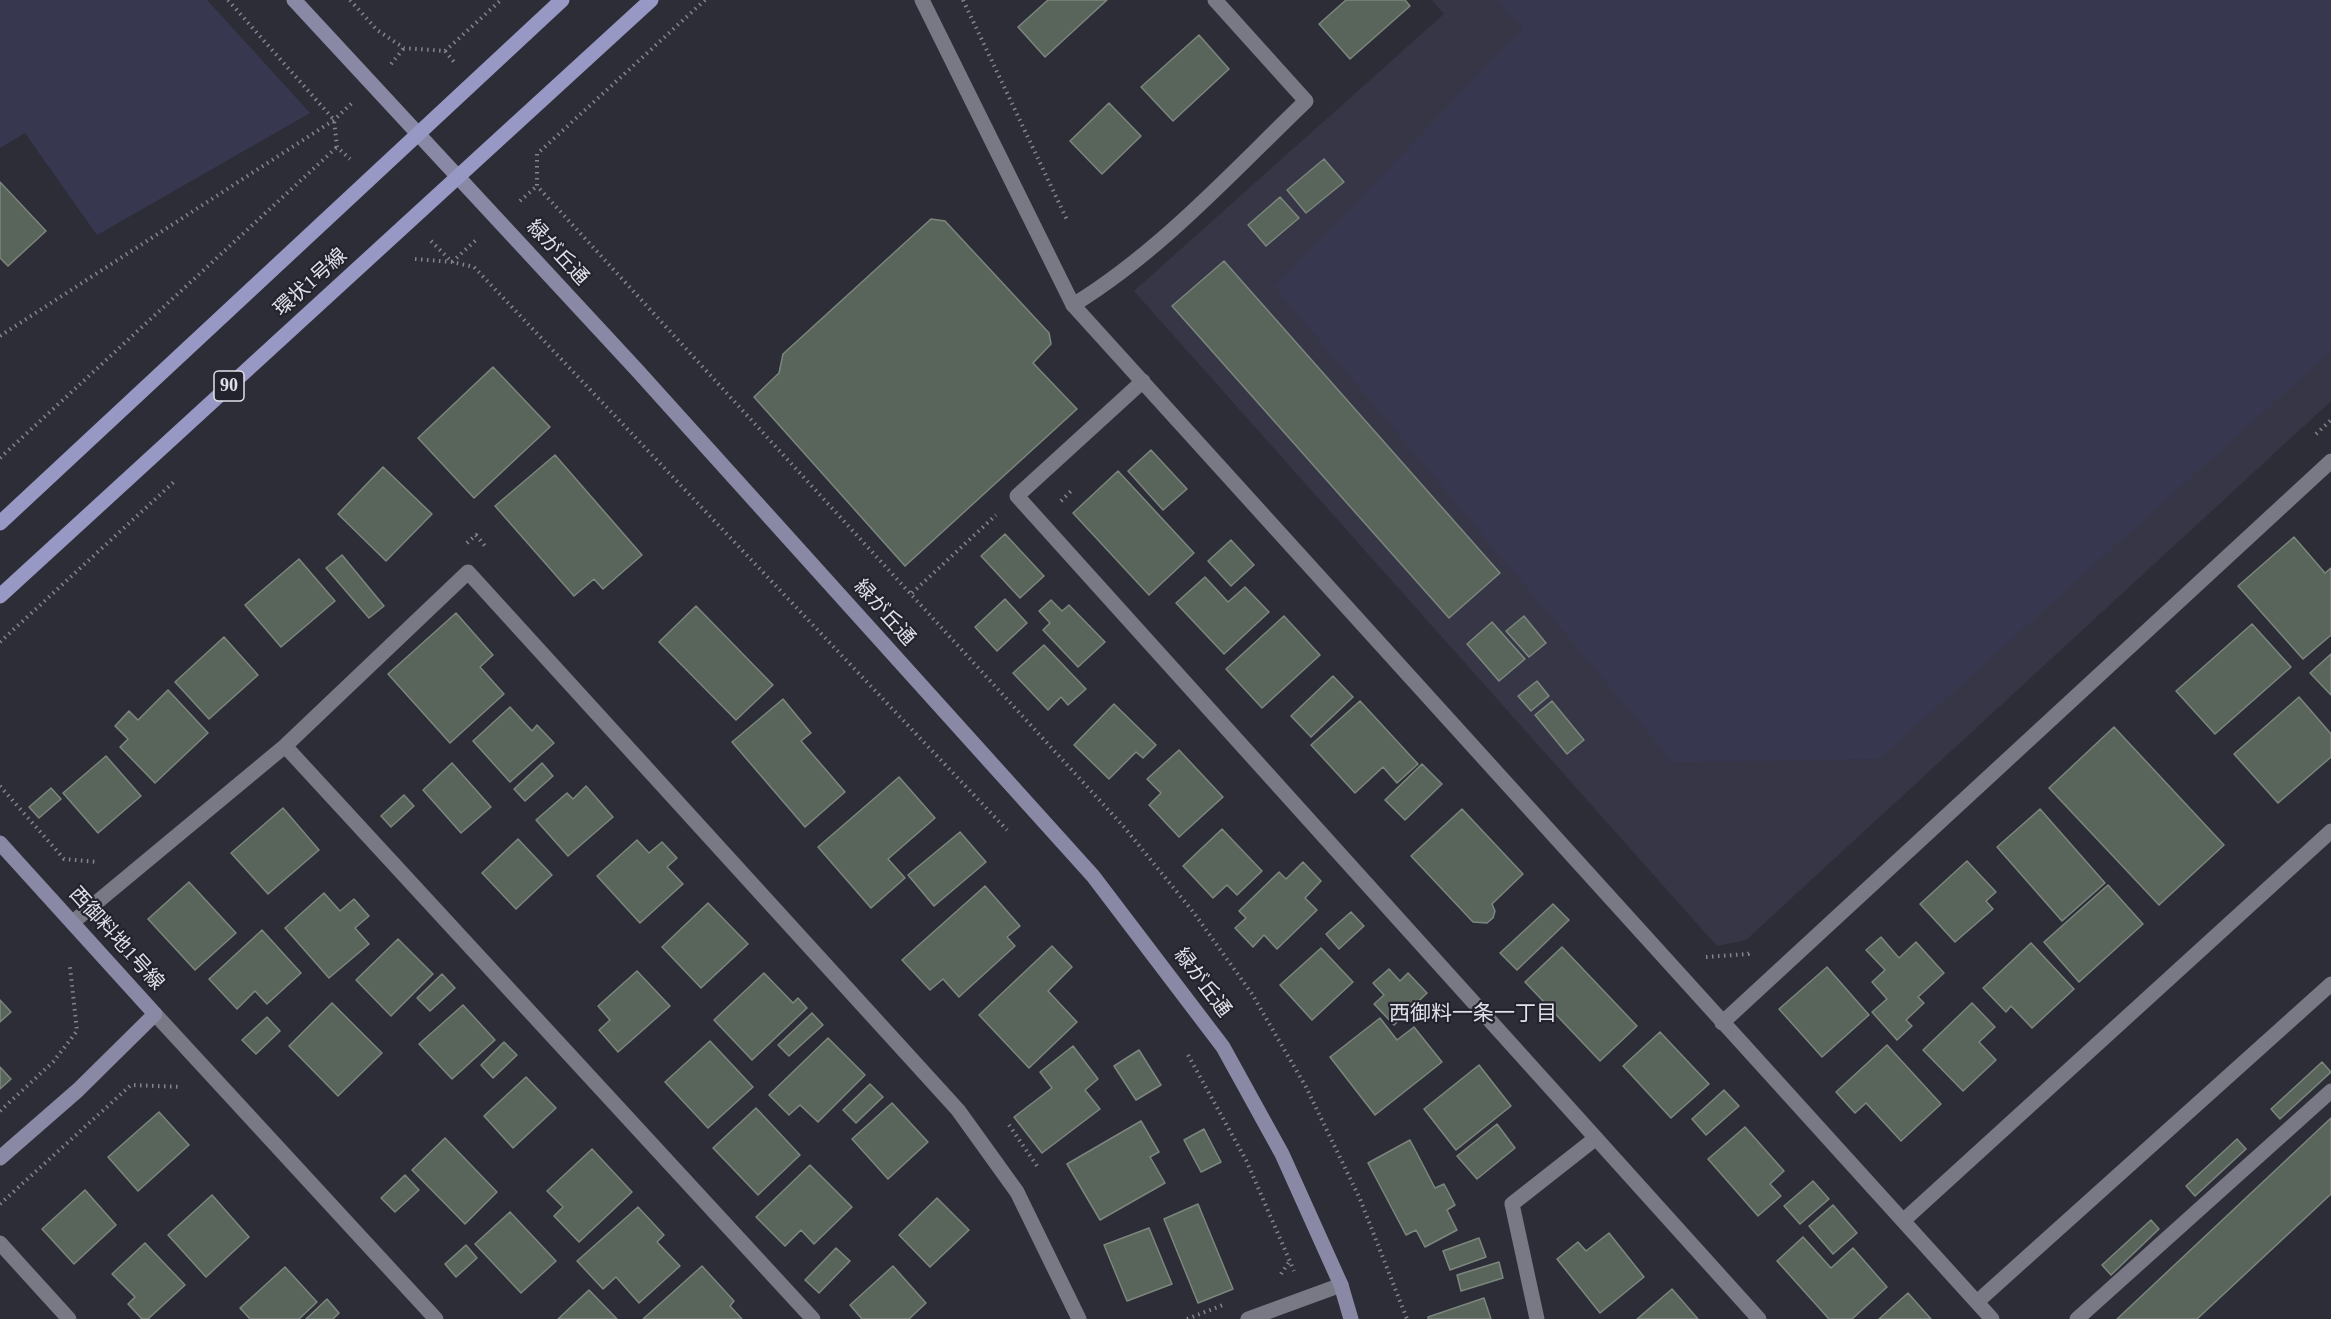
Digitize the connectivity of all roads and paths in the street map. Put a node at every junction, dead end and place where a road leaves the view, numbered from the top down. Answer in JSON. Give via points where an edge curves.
{"nodes":[{"id":1,"x":228,"y":0,"type":"edge"},
{"id":2,"x":294,"y":0,"type":"edge"},
{"id":3,"x":350,"y":0,"type":"edge"},
{"id":4,"x":501,"y":0,"type":"edge"},
{"id":5,"x":562,"y":0,"type":"edge"},
{"id":6,"x":651,"y":0,"type":"edge"},
{"id":7,"x":705,"y":0,"type":"edge"},
{"id":8,"x":922,"y":0,"type":"edge"},
{"id":9,"x":963,"y":0,"type":"edge"},
{"id":10,"x":1215,"y":0,"type":"edge"},
{"id":11,"x":334,"y":120,"type":"junction"},
{"id":12,"x":419,"y":132,"type":"junction"},
{"id":13,"x":459,"y":176,"type":"junction"},
{"id":14,"x":1070,"y":224,"type":"dead end"},
{"id":15,"x":407,"y":266,"type":"dead end"},
{"id":16,"x":1073,"y":305,"type":"junction"},
{"id":17,"x":0,"y":336,"type":"edge"},
{"id":18,"x":1143,"y":381,"type":"junction"},
{"id":19,"x":2331,"y":420,"type":"edge"},
{"id":20,"x":2313,"y":436,"type":"dead end"},
{"id":21,"x":0,"y":458,"type":"edge"},
{"id":22,"x":2331,"y":461,"type":"edge"},
{"id":23,"x":182,"y":474,"type":"dead end"},
{"id":24,"x":1017,"y":496,"type":"junction"},
{"id":25,"x":0,"y":523,"type":"edge"},
{"id":26,"x":458,"y":551,"type":"dead end"},
{"id":27,"x":492,"y":553,"type":"dead end"},
{"id":28,"x":912,"y":593,"type":"junction"},
{"id":29,"x":0,"y":597,"type":"edge"},
{"id":30,"x":0,"y":642,"type":"edge"},
{"id":31,"x":285,"y":746,"type":"junction"},
{"id":32,"x":0,"y":786,"type":"edge"},
{"id":33,"x":2331,"y":831,"type":"edge"},
{"id":34,"x":1013,"y":835,"type":"dead end"},
{"id":35,"x":0,"y":843,"type":"edge"},
{"id":36,"x":104,"y":863,"type":"dead end"},
{"id":37,"x":74,"y":922,"type":"junction"},
{"id":38,"x":1757,"y":946,"type":"dead end"},
{"id":39,"x":1700,"y":950,"type":"dead end"},
{"id":40,"x":63,"y":960,"type":"dead end"},
{"id":41,"x":2331,"y":984,"type":"edge"},
{"id":42,"x":155,"y":1014,"type":"junction"},
{"id":43,"x":1722,"y":1023,"type":"junction"},
{"id":44,"x":1186,"y":1051,"type":"dead end"},
{"id":45,"x":188,"y":1087,"type":"dead end"},
{"id":46,"x":2331,"y":1091,"type":"edge"},
{"id":47,"x":0,"y":1111,"type":"edge"},
{"id":48,"x":1008,"y":1124,"type":"dead end"},
{"id":49,"x":1596,"y":1138,"type":"junction"},
{"id":50,"x":0,"y":1158,"type":"edge"},
{"id":51,"x":1038,"y":1169,"type":"dead end"},
{"id":52,"x":0,"y":1204,"type":"edge"},
{"id":53,"x":1903,"y":1221,"type":"junction"},
{"id":54,"x":0,"y":1243,"type":"edge"},
{"id":55,"x":1341,"y":1285,"type":"junction"},
{"id":56,"x":1306,"y":1296,"type":"junction"},
{"id":57,"x":1977,"y":1302,"type":"junction"},
{"id":58,"x":69,"y":1319,"type":"edge"},
{"id":59,"x":436,"y":1319,"type":"edge"},
{"id":60,"x":813,"y":1319,"type":"edge"},
{"id":61,"x":1079,"y":1319,"type":"edge"},
{"id":62,"x":1248,"y":1319,"type":"edge"},
{"id":63,"x":1351,"y":1319,"type":"edge"},
{"id":64,"x":1407,"y":1319,"type":"edge"},
{"id":65,"x":1537,"y":1319,"type":"edge"},
{"id":66,"x":1759,"y":1319,"type":"edge"},
{"id":67,"x":1992,"y":1319,"type":"edge"},
{"id":68,"x":2077,"y":1319,"type":"edge"}],
"edges":[{"from":1,"to":11,"type":"path"},
{"from":2,"to":12,"type":"street","name":"緑が丘通"},
{"from":3,"to":4,"type":"path","via":[[377,30],[404,48],[445,51]]},
{"from":5,"to":12,"type":"main road","name":"環状1号線"},
{"from":6,"to":13,"type":"main road","name":"環状1号線","number":"90"},
{"from":7,"to":28,"type":"path","via":[[537,154],[537,186]]},
{"from":8,"to":16,"type":"street"},
{"from":9,"to":14,"type":"path"},
{"from":10,"to":16,"type":"street","via":[[1306,101],[1176,227],[1100,289]]},
{"from":11,"to":17,"type":"path"},
{"from":11,"to":21,"type":"path","via":[[337,147]]},
{"from":12,"to":13,"type":"street","name":"緑が丘通"},
{"from":12,"to":25,"type":"main road","name":"環状1号線"},
{"from":13,"to":29,"type":"main road","name":"環状1号線","number":"90"},
{"from":13,"to":55,"type":"street","name":"緑が丘通","via":[[1093,876],[1223,1047],[1282,1154]]},
{"from":15,"to":34,"type":"path","via":[[415,258],[474,267]]},
{"from":16,"to":18,"type":"street"},
{"from":18,"to":24,"type":"street"},
{"from":18,"to":43,"type":"street"},
{"from":19,"to":20,"type":"path"},
{"from":22,"to":43,"type":"street"},
{"from":23,"to":30,"type":"path"},
{"from":24,"to":28,"type":"path"},
{"from":24,"to":49,"type":"street"},
{"from":26,"to":27,"type":"path","via":[[476,535]]},
{"from":28,"to":64,"type":"path","via":[[1124,827],[1194,913],[1252,994],[1306,1087],[1360,1199]]},
{"from":31,"to":37,"type":"street"},
{"from":31,"to":60,"type":"street"},
{"from":31,"to":61,"type":"street","via":[[468,572],[958,1110],[1017,1192]]},
{"from":32,"to":36,"type":"path","via":[[64,859]]},
{"from":33,"to":53,"type":"street"},
{"from":35,"to":37,"type":"street","name":"西御料地1号線"},
{"from":37,"to":42,"type":"street","name":"西御料地1号線"},
{"from":38,"to":39,"type":"path","via":[[1748,954],[1708,958]]},
{"from":40,"to":47,"type":"path","via":[[71,968],[77,1031],[53,1062]]},
{"from":41,"to":57,"type":"street"},
{"from":42,"to":50,"type":"street","name":"西御料地1号線","via":[[78,1090]]},
{"from":42,"to":59,"type":"street"},
{"from":43,"to":53,"type":"street"},
{"from":44,"to":56,"type":"path","via":[[1247,1162]]},
{"from":45,"to":52,"type":"path","via":[[131,1085]]},
{"from":46,"to":68,"type":"street"},
{"from":48,"to":51,"type":"path"},
{"from":49,"to":65,"type":"street","via":[[1512,1204]]},
{"from":49,"to":66,"type":"street"},
{"from":53,"to":57,"type":"street"},
{"from":54,"to":58,"type":"street"},
{"from":55,"to":56,"type":"street"},
{"from":55,"to":63,"type":"street","name":"緑が丘通"},
{"from":56,"to":62,"type":"street"},
{"from":57,"to":67,"type":"street"}]}
